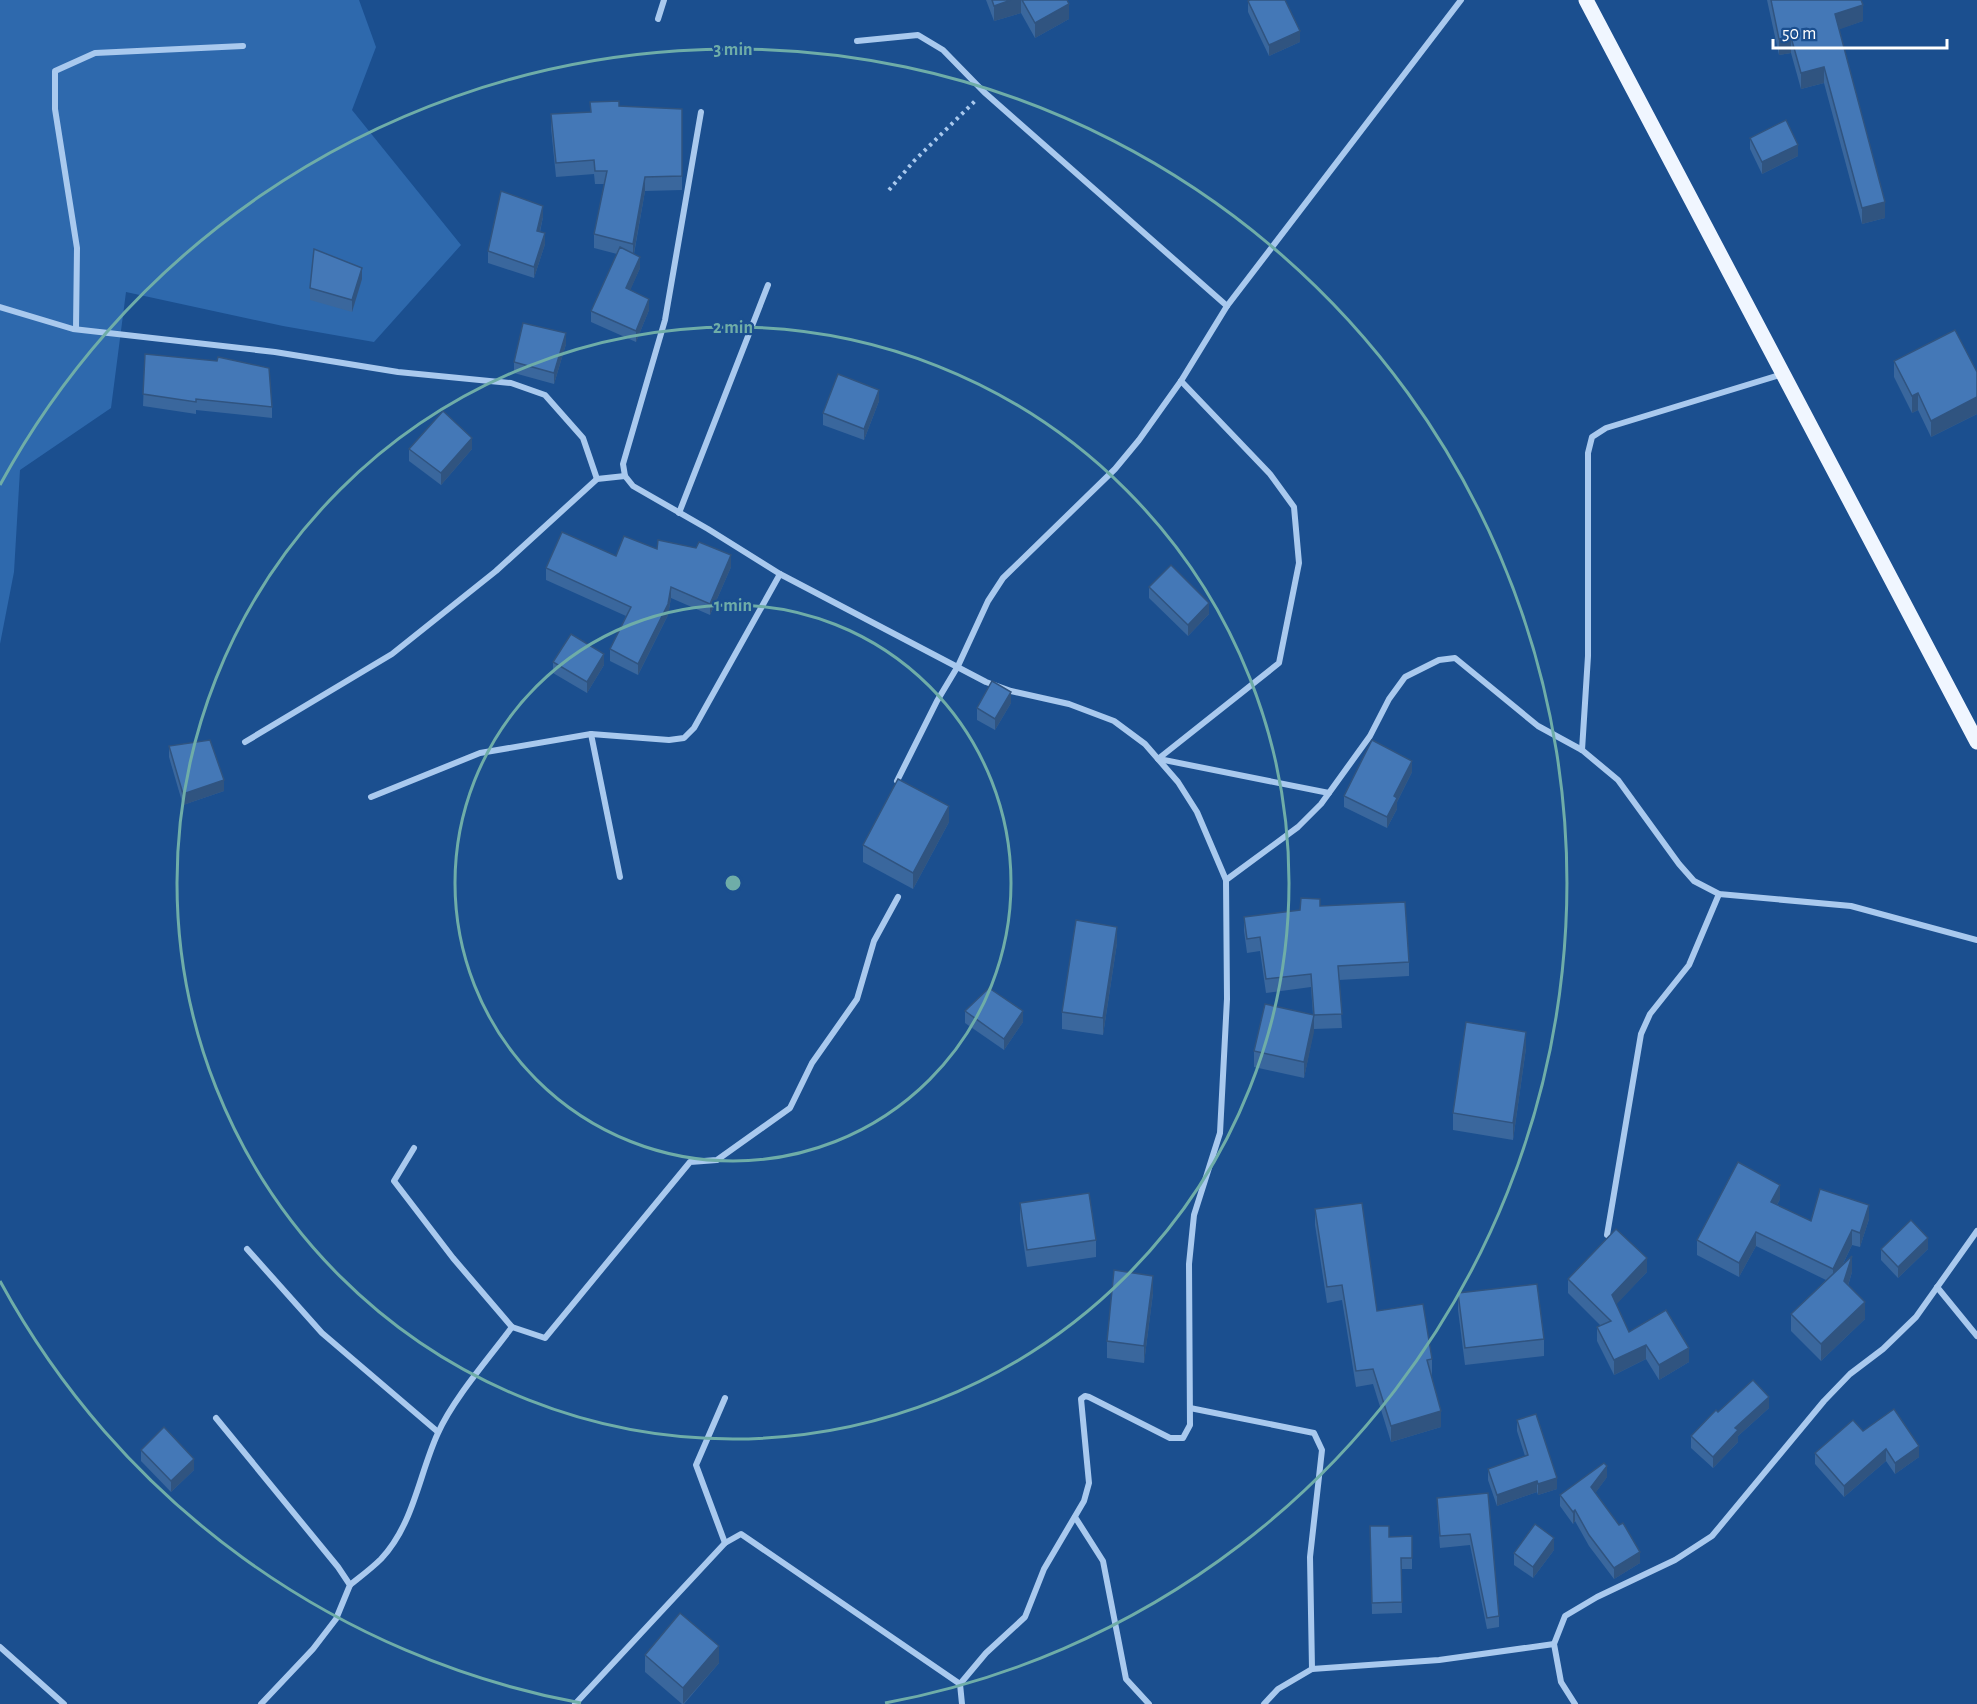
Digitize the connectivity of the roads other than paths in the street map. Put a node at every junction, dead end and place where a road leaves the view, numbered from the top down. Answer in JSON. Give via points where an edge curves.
{"nodes":[{"id":1,"x":664,"y":0,"type":"edge"},
{"id":2,"x":1461,"y":0,"type":"edge"},
{"id":3,"x":1586,"y":0,"type":"edge"},
{"id":4,"x":658,"y":19,"type":"dead end"},
{"id":5,"x":857,"y":41,"type":"dead end"},
{"id":6,"x":243,"y":46,"type":"dead end"},
{"id":7,"x":701,"y":112,"type":"dead end"},
{"id":8,"x":768,"y":285,"type":"dead end"},
{"id":9,"x":1227,"y":306,"type":"junction"},
{"id":10,"x":0,"y":307,"type":"edge"},
{"id":11,"x":76,"y":329,"type":"junction"},
{"id":12,"x":1783,"y":374,"type":"junction"},
{"id":13,"x":1181,"y":381,"type":"junction"},
{"id":14,"x":625,"y":476,"type":"junction"},
{"id":15,"x":597,"y":479,"type":"junction"},
{"id":16,"x":679,"y":513,"type":"junction"},
{"id":17,"x":780,"y":574,"type":"junction"},
{"id":18,"x":958,"y":666,"type":"junction"},
{"id":19,"x":591,"y":734,"type":"junction"},
{"id":20,"x":245,"y":742,"type":"dead end"},
{"id":21,"x":1977,"y":742,"type":"edge"},
{"id":22,"x":1582,"y":750,"type":"junction"},
{"id":23,"x":1158,"y":759,"type":"junction"},
{"id":24,"x":897,"y":781,"type":"edge"},
{"id":25,"x":1329,"y":793,"type":"junction"},
{"id":26,"x":371,"y":797,"type":"dead end"},
{"id":27,"x":620,"y":877,"type":"dead end"},
{"id":28,"x":1226,"y":880,"type":"junction"},
{"id":29,"x":1719,"y":894,"type":"junction"},
{"id":30,"x":898,"y":897,"type":"dead end"},
{"id":31,"x":1977,"y":940,"type":"edge"},
{"id":32,"x":414,"y":1148,"type":"dead end"},
{"id":33,"x":1977,"y":1232,"type":"edge"},
{"id":34,"x":1607,"y":1235,"type":"edge"},
{"id":35,"x":247,"y":1249,"type":"dead end"},
{"id":36,"x":1937,"y":1287,"type":"junction"},
{"id":37,"x":512,"y":1327,"type":"junction"},
{"id":38,"x":1977,"y":1336,"type":"edge"},
{"id":39,"x":725,"y":1398,"type":"dead end"},
{"id":40,"x":1190,"y":1408,"type":"junction"},
{"id":41,"x":216,"y":1418,"type":"dead end"},
{"id":42,"x":438,"y":1432,"type":"junction"},
{"id":43,"x":1075,"y":1517,"type":"junction"},
{"id":44,"x":725,"y":1544,"type":"junction"},
{"id":45,"x":350,"y":1585,"type":"junction"},
{"id":46,"x":1554,"y":1644,"type":"junction"},
{"id":47,"x":0,"y":1647,"type":"edge"},
{"id":48,"x":1312,"y":1669,"type":"junction"},
{"id":49,"x":960,"y":1684,"type":"junction"},
{"id":50,"x":64,"y":1704,"type":"edge"},
{"id":51,"x":261,"y":1704,"type":"edge"},
{"id":52,"x":575,"y":1704,"type":"edge"},
{"id":53,"x":962,"y":1704,"type":"edge"},
{"id":54,"x":1149,"y":1704,"type":"edge"},
{"id":55,"x":1264,"y":1704,"type":"edge"},
{"id":56,"x":1575,"y":1704,"type":"edge"}],
"edges":[{"from":1,"to":4,"type":"street"},
{"from":2,"to":9,"type":"street"},
{"from":3,"to":12,"type":"main road"},
{"from":5,"to":9,"type":"street","via":[[918,35],[943,50],[984,92]]},
{"from":6,"to":11,"type":"street","via":[[95,53],[56,71],[55,109],[77,248]]},
{"from":7,"to":14,"type":"street","via":[[665,320],[623,464]]},
{"from":8,"to":16,"type":"street"},
{"from":9,"to":13,"type":"street"},
{"from":10,"to":11,"type":"street"},
{"from":11,"to":15,"type":"street","via":[[275,352],[398,372],[511,383],[545,395],[583,438]]},
{"from":12,"to":21,"type":"main road"},
{"from":12,"to":22,"type":"street","via":[[1606,428],[1592,437],[1588,453],[1588,656]]},
{"from":13,"to":18,"type":"street","via":[[1115,469],[1003,578]]},
{"from":13,"to":23,"type":"street","via":[[1286,494],[1294,507],[1299,564],[1279,663]]},
{"from":14,"to":15,"type":"street"},
{"from":14,"to":16,"type":"street","via":[[633,486]]},
{"from":15,"to":20,"type":"street","via":[[496,571],[392,654]]},
{"from":16,"to":17,"type":"street"},
{"from":17,"to":18,"type":"street"},
{"from":17,"to":19,"type":"street","via":[[694,728],[684,738]]},
{"from":18,"to":23,"type":"street","via":[[1011,691],[1069,704],[1114,721]]},
{"from":18,"to":24,"type":"street"},
{"from":19,"to":26,"type":"street","via":[[480,753]]},
{"from":19,"to":27,"type":"street"},
{"from":22,"to":25,"type":"street","via":[[1538,726],[1455,658],[1439,660],[1406,676]]},
{"from":22,"to":29,"type":"street","via":[[1618,780],[1694,881]]},
{"from":23,"to":25,"type":"street"},
{"from":23,"to":28,"type":"street","via":[[1197,812]]},
{"from":25,"to":28,"type":"street","via":[[1298,827]]},
{"from":28,"to":40,"type":"street","via":[[1227,999],[1222,1111],[1220,1133],[1194,1215],[1189,1264]]},
{"from":29,"to":31,"type":"street","via":[[1851,906]]},
{"from":29,"to":34,"type":"street","via":[[1689,965],[1650,1014],[1641,1034]]},
{"from":30,"to":37,"type":"street","via":[[874,940],[857,999],[812,1063],[790,1108],[717,1160],[690,1162],[545,1338]]},
{"from":32,"to":37,"type":"street","via":[[394,1181]]},
{"from":33,"to":36,"type":"street"},
{"from":35,"to":42,"type":"street","via":[[322,1333]]},
{"from":36,"to":38,"type":"street"},
{"from":36,"to":46,"type":"street","via":[[1916,1317],[1824,1401],[1712,1536],[1675,1560],[1565,1616]]},
{"from":37,"to":42,"type":"street"},
{"from":39,"to":44,"type":"street","via":[[696,1465]]},
{"from":40,"to":43,"type":"street","via":[[1190,1425],[1183,1438],[1170,1438],[1085,1396],[1081,1400],[1089,1483]]},
{"from":40,"to":48,"type":"street","via":[[1314,1433],[1322,1450],[1310,1557]]},
{"from":41,"to":45,"type":"street"},
{"from":42,"to":45,"type":"street","via":[[399,1536],[382,1558]]},
{"from":43,"to":49,"type":"street","via":[[1044,1569],[1025,1617]]},
{"from":43,"to":54,"type":"street","via":[[1103,1561],[1126,1679]]},
{"from":44,"to":49,"type":"street","via":[[741,1534]]},
{"from":44,"to":52,"type":"street"},
{"from":45,"to":51,"type":"street","via":[[336,1618],[313,1649]]},
{"from":46,"to":48,"type":"street","via":[[1439,1660]]},
{"from":46,"to":56,"type":"street","via":[[1561,1682]]},
{"from":47,"to":50,"type":"street"},
{"from":48,"to":55,"type":"street","via":[[1278,1689]]},
{"from":49,"to":53,"type":"street"}]}
